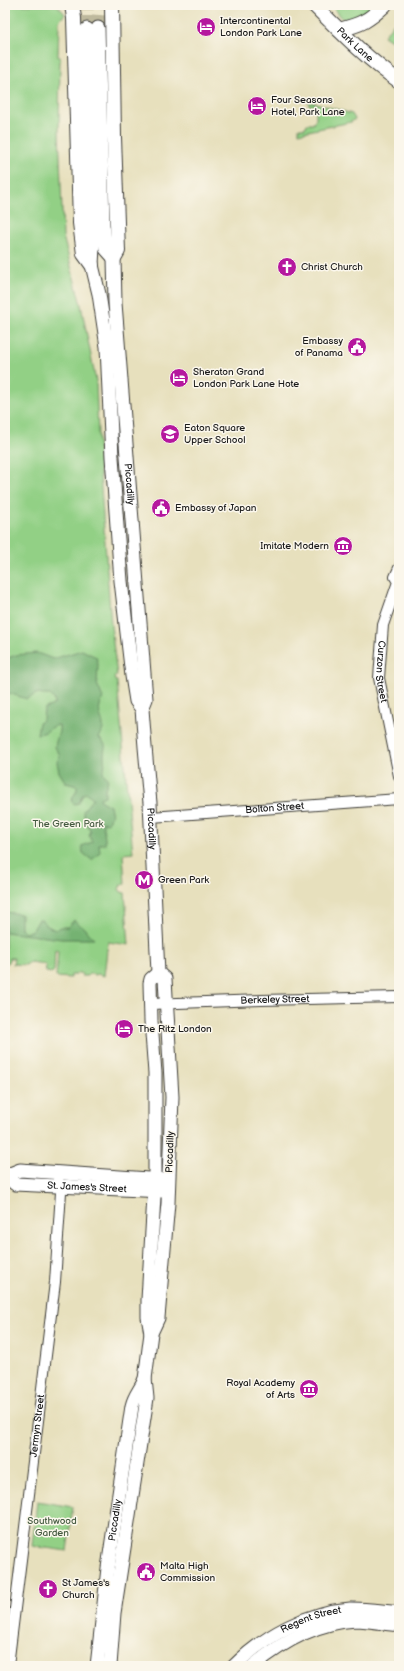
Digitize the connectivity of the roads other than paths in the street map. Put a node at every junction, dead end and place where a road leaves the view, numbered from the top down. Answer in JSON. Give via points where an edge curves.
{"nodes":[{"id":1,"x":72,"y":5,"type":"edge"},
{"id":2,"x":112,"y":5,"type":"edge"},
{"id":3,"x":314,"y":5,"type":"edge"},
{"id":4,"x":385,"y":5,"type":"edge"},
{"id":5,"x":339,"y":30,"type":"junction"},
{"id":6,"x":399,"y":80,"type":"edge"},
{"id":7,"x":114,"y":258,"type":"junction"},
{"id":8,"x":92,"y":265,"type":"junction"},
{"id":9,"x":399,"y":568,"type":"edge"},
{"id":10,"x":142,"y":709,"type":"junction"},
{"id":11,"x":399,"y":776,"type":"edge"},
{"id":12,"x":399,"y":799,"type":"edge"},
{"id":13,"x":151,"y":817,"type":"junction"},
{"id":14,"x":158,"y":973,"type":"junction"},
{"id":15,"x":399,"y":997,"type":"edge"},
{"id":16,"x":166,"y":1003,"type":"junction"},
{"id":17,"x":150,"y":1004,"type":"junction"},
{"id":18,"x":53,"y":1171,"type":"junction"},
{"id":19,"x":5,"y":1176,"type":"edge"},
{"id":20,"x":169,"y":1183,"type":"junction"},
{"id":21,"x":155,"y":1185,"type":"junction"},
{"id":22,"x":61,"y":1186,"type":"junction"},
{"id":23,"x":151,"y":1333,"type":"junction"},
{"id":24,"x":145,"y":1379,"type":"junction"},
{"id":25,"x":399,"y":1613,"type":"edge"},
{"id":26,"x":399,"y":1625,"type":"edge"},
{"id":27,"x":8,"y":1666,"type":"edge"},
{"id":28,"x":97,"y":1666,"type":"edge"},
{"id":29,"x":110,"y":1666,"type":"edge"},
{"id":30,"x":234,"y":1666,"type":"edge"},
{"id":31,"x":253,"y":1666,"type":"edge"}],
"edges":[{"from":1,"to":8,"type":"highway","via":[[80,223],[84,254]]},
{"from":2,"to":7,"type":"highway","via":[[118,251]]},
{"from":3,"to":5,"type":"highway","name":"Park Lane"},
{"from":4,"to":5,"type":"highway","via":[[362,24]]},
{"from":5,"to":6,"type":"highway","name":"Park Lane","via":[[370,60]]},
{"from":7,"to":8,"type":"main road","name":"Piccadilly","via":[[106,250],[103,225],[92,29]]},
{"from":7,"to":10,"type":"main road","name":"Piccadilly","via":[[115,303],[146,699]]},
{"from":8,"to":10,"type":"main road","name":"Piccadilly","via":[[107,347],[112,457],[132,676],[136,701]]},
{"from":9,"to":11,"type":"street","name":"Curzon Street","via":[[395,577],[398,582],[383,625],[379,678]]},
{"from":10,"to":13,"type":"main road","name":"Piccadilly"},
{"from":12,"to":13,"type":"street","name":"Bolton Street"},
{"from":13,"to":14,"type":"main road","name":"Piccadilly"},
{"from":14,"to":16,"type":"main road","name":"Piccadilly","via":[[165,979]]},
{"from":14,"to":17,"type":"main road","name":"Piccadilly","via":[[151,979]]},
{"from":15,"to":16,"type":"street","name":"Berkeley Street"},
{"from":16,"to":17,"type":"street","name":"Berkeley Street"},
{"from":16,"to":20,"type":"main road","name":"Piccadilly","via":[[172,1097]]},
{"from":17,"to":21,"type":"main road","name":"Piccadilly","via":[[155,1073]]},
{"from":18,"to":19,"type":"main road","name":"St. James's Street","via":[[20,1170]]},
{"from":18,"to":21,"type":"main road","name":"St. James's Street"},
{"from":18,"to":22,"type":"street"},
{"from":19,"to":22,"type":"main road","name":"St. James's Street","via":[[15,1184]]},
{"from":20,"to":21,"type":"main road","name":"St. James's Street","via":[[165,1190]]},
{"from":20,"to":23,"type":"main road","name":"Piccadilly","via":[[162,1290],[158,1318]]},
{"from":21,"to":22,"type":"main road","name":"St. James's Street"},
{"from":21,"to":23,"type":"main road","name":"Piccadilly","via":[[148,1300]]},
{"from":22,"to":27,"type":"street","name":"Jermyn Street","via":[[55,1282]]},
{"from":23,"to":24,"type":"main road","name":"Piccadilly"},
{"from":24,"to":28,"type":"main road","name":"Piccadilly","via":[[135,1394],[108,1568]]},
{"from":24,"to":29,"type":"main road","name":"Piccadilly","via":[[147,1398],[114,1613]]},
{"from":25,"to":30,"type":"main road","name":"Regent Street","via":[[351,1609],[323,1613],[276,1635]]},
{"from":26,"to":31,"type":"main road","name":"Regent Street","via":[[356,1620],[330,1625],[290,1640]]}]}
